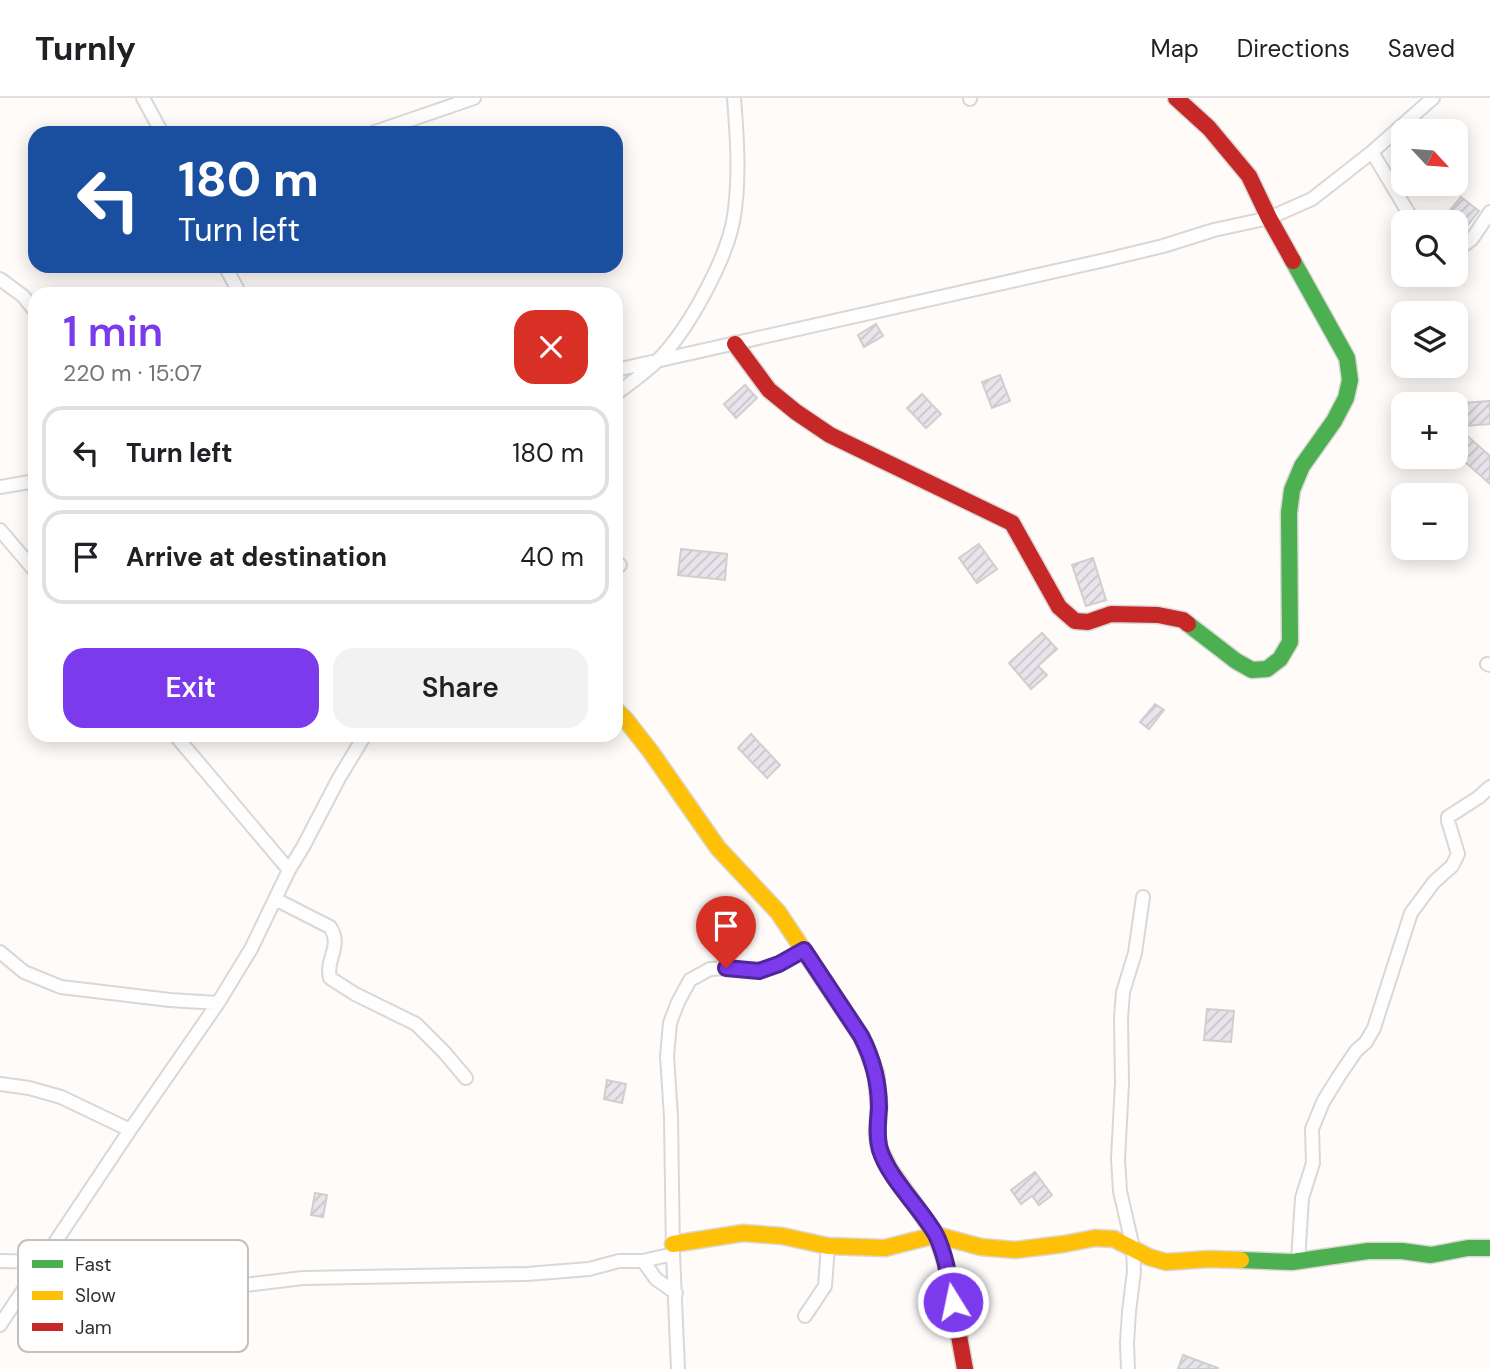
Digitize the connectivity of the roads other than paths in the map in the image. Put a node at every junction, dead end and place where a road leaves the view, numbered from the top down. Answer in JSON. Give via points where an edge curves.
{"nodes":[{"id":1,"x":143,"y":98,"type":"edge"},
{"id":2,"x":474,"y":98,"type":"edge"},
{"id":3,"x":734,"y":98,"type":"edge"},
{"id":4,"x":1176,"y":98,"type":"edge"},
{"id":5,"x":1433,"y":98,"type":"edge"},
{"id":6,"x":158,"y":126,"type":"edge"},
{"id":7,"x":392,"y":126,"type":"edge"},
{"id":8,"x":1372,"y":152,"type":"junction"},
{"id":9,"x":1407,"y":210,"type":"edge"},
{"id":10,"x":1490,"y":212,"type":"edge"},
{"id":11,"x":1269,"y":218,"type":"junction"},
{"id":12,"x":1468,"y":242,"type":"edge"},
{"id":13,"x":0,"y":279,"type":"edge"},
{"id":14,"x":28,"y":302,"type":"edge"},
{"id":15,"x":735,"y":344,"type":"junction"},
{"id":16,"x":659,"y":359,"type":"junction"},
{"id":17,"x":623,"y":368,"type":"edge"},
{"id":18,"x":623,"y":388,"type":"edge"},
{"id":19,"x":28,"y":482,"type":"edge"},
{"id":20,"x":0,"y":487,"type":"edge"},
{"id":21,"x":0,"y":530,"type":"edge"},
{"id":22,"x":28,"y":562,"type":"edge"},
{"id":23,"x":623,"y":717,"type":"edge"},
{"id":24,"x":181,"y":742,"type":"edge"},
{"id":25,"x":361,"y":742,"type":"edge"},
{"id":26,"x":1490,"y":787,"type":"edge"},
{"id":27,"x":289,"y":870,"type":"junction"},
{"id":28,"x":1143,"y":897,"type":"dead end"},
{"id":29,"x":275,"y":898,"type":"junction"},
{"id":30,"x":804,"y":950,"type":"junction"},
{"id":31,"x":0,"y":952,"type":"edge"},
{"id":32,"x":218,"y":1003,"type":"junction"},
{"id":33,"x":466,"y":1078,"type":"dead end"},
{"id":34,"x":0,"y":1084,"type":"edge"},
{"id":35,"x":130,"y":1130,"type":"junction"},
{"id":36,"x":936,"y":1236,"type":"junction"},
{"id":37,"x":58,"y":1240,"type":"edge"},
{"id":38,"x":828,"y":1246,"type":"junction"},
{"id":39,"x":1133,"y":1248,"type":"junction"},
{"id":40,"x":1490,"y":1248,"type":"edge"},
{"id":41,"x":673,"y":1249,"type":"junction"},
{"id":42,"x":0,"y":1261,"type":"edge"},
{"id":43,"x":18,"y":1261,"type":"edge"},
{"id":44,"x":643,"y":1261,"type":"junction"},
{"id":45,"x":1298,"y":1261,"type":"junction"},
{"id":46,"x":248,"y":1284,"type":"edge"},
{"id":47,"x":676,"y":1293,"type":"junction"},
{"id":48,"x":18,"y":1299,"type":"edge"},
{"id":49,"x":805,"y":1316,"type":"dead end"},
{"id":50,"x":0,"y":1325,"type":"edge"},
{"id":51,"x":678,"y":1369,"type":"edge"},
{"id":52,"x":965,"y":1369,"type":"edge"},
{"id":53,"x":1128,"y":1369,"type":"edge"}],
"edges":[{"from":1,"to":6,"type":"street"},
{"from":2,"to":7,"type":"street"},
{"from":3,"to":16,"type":"street","via":[[737,175],[731,230],[706,291]]},
{"from":4,"to":11,"type":"street","via":[[1250,176]]},
{"from":5,"to":8,"type":"street"},
{"from":8,"to":9,"type":"street"},
{"from":8,"to":11,"type":"street","via":[[1312,199]]},
{"from":10,"to":12,"type":"street"},
{"from":11,"to":15,"type":"street"},
{"from":11,"to":15,"type":"street","via":[[1347,358],[1350,380],[1334,421],[1302,466],[1292,490],[1290,642],[1267,669],[1252,670],[1236,662],[1183,620],[1111,614],[1075,621],[1059,607],[1012,523],[830,435],[769,390]]},
{"from":13,"to":14,"type":"street"},
{"from":15,"to":16,"type":"street"},
{"from":16,"to":17,"type":"street"},
{"from":16,"to":18,"type":"street"},
{"from":19,"to":20,"type":"street"},
{"from":21,"to":22,"type":"street"},
{"from":23,"to":30,"type":"street","via":[[718,848],[778,912]]},
{"from":24,"to":27,"type":"street"},
{"from":25,"to":27,"type":"street"},
{"from":26,"to":45,"type":"street","via":[[1448,817],[1458,854],[1411,913],[1374,1028],[1323,1102],[1312,1129],[1313,1163],[1302,1198]]},
{"from":27,"to":29,"type":"street"},
{"from":28,"to":39,"type":"street","via":[[1121,1017],[1118,1158]]},
{"from":29,"to":32,"type":"street"},
{"from":29,"to":33,"type":"street","via":[[330,926],[336,935],[330,978],[416,1024]]},
{"from":30,"to":36,"type":"street","via":[[868,1050],[876,1074],[877,1135],[883,1158]]},
{"from":30,"to":41,"type":"street","via":[[759,971],[709,969],[690,980],[678,1002],[670,1023],[667,1056]]},
{"from":31,"to":32,"type":"street","via":[[24,972],[61,988]]},
{"from":32,"to":35,"type":"street"},
{"from":34,"to":35,"type":"street","via":[[61,1097]]},
{"from":35,"to":37,"type":"street"},
{"from":36,"to":38,"type":"street","via":[[885,1248]]},
{"from":36,"to":39,"type":"street","via":[[1015,1250],[1095,1237]]},
{"from":36,"to":52,"type":"street","via":[[946,1264]]},
{"from":38,"to":41,"type":"street","via":[[743,1233]]},
{"from":38,"to":49,"type":"street","via":[[825,1286]]},
{"from":39,"to":45,"type":"street","via":[[1166,1262]]},
{"from":39,"to":53,"type":"street"},
{"from":40,"to":45,"type":"street","via":[[1431,1255],[1368,1251]]},
{"from":41,"to":44,"type":"street"},
{"from":41,"to":47,"type":"street"},
{"from":42,"to":43,"type":"street"},
{"from":44,"to":46,"type":"street","via":[[514,1275]]},
{"from":44,"to":47,"type":"street","via":[[656,1279]]},
{"from":47,"to":51,"type":"street"},
{"from":48,"to":50,"type":"street"}]}
